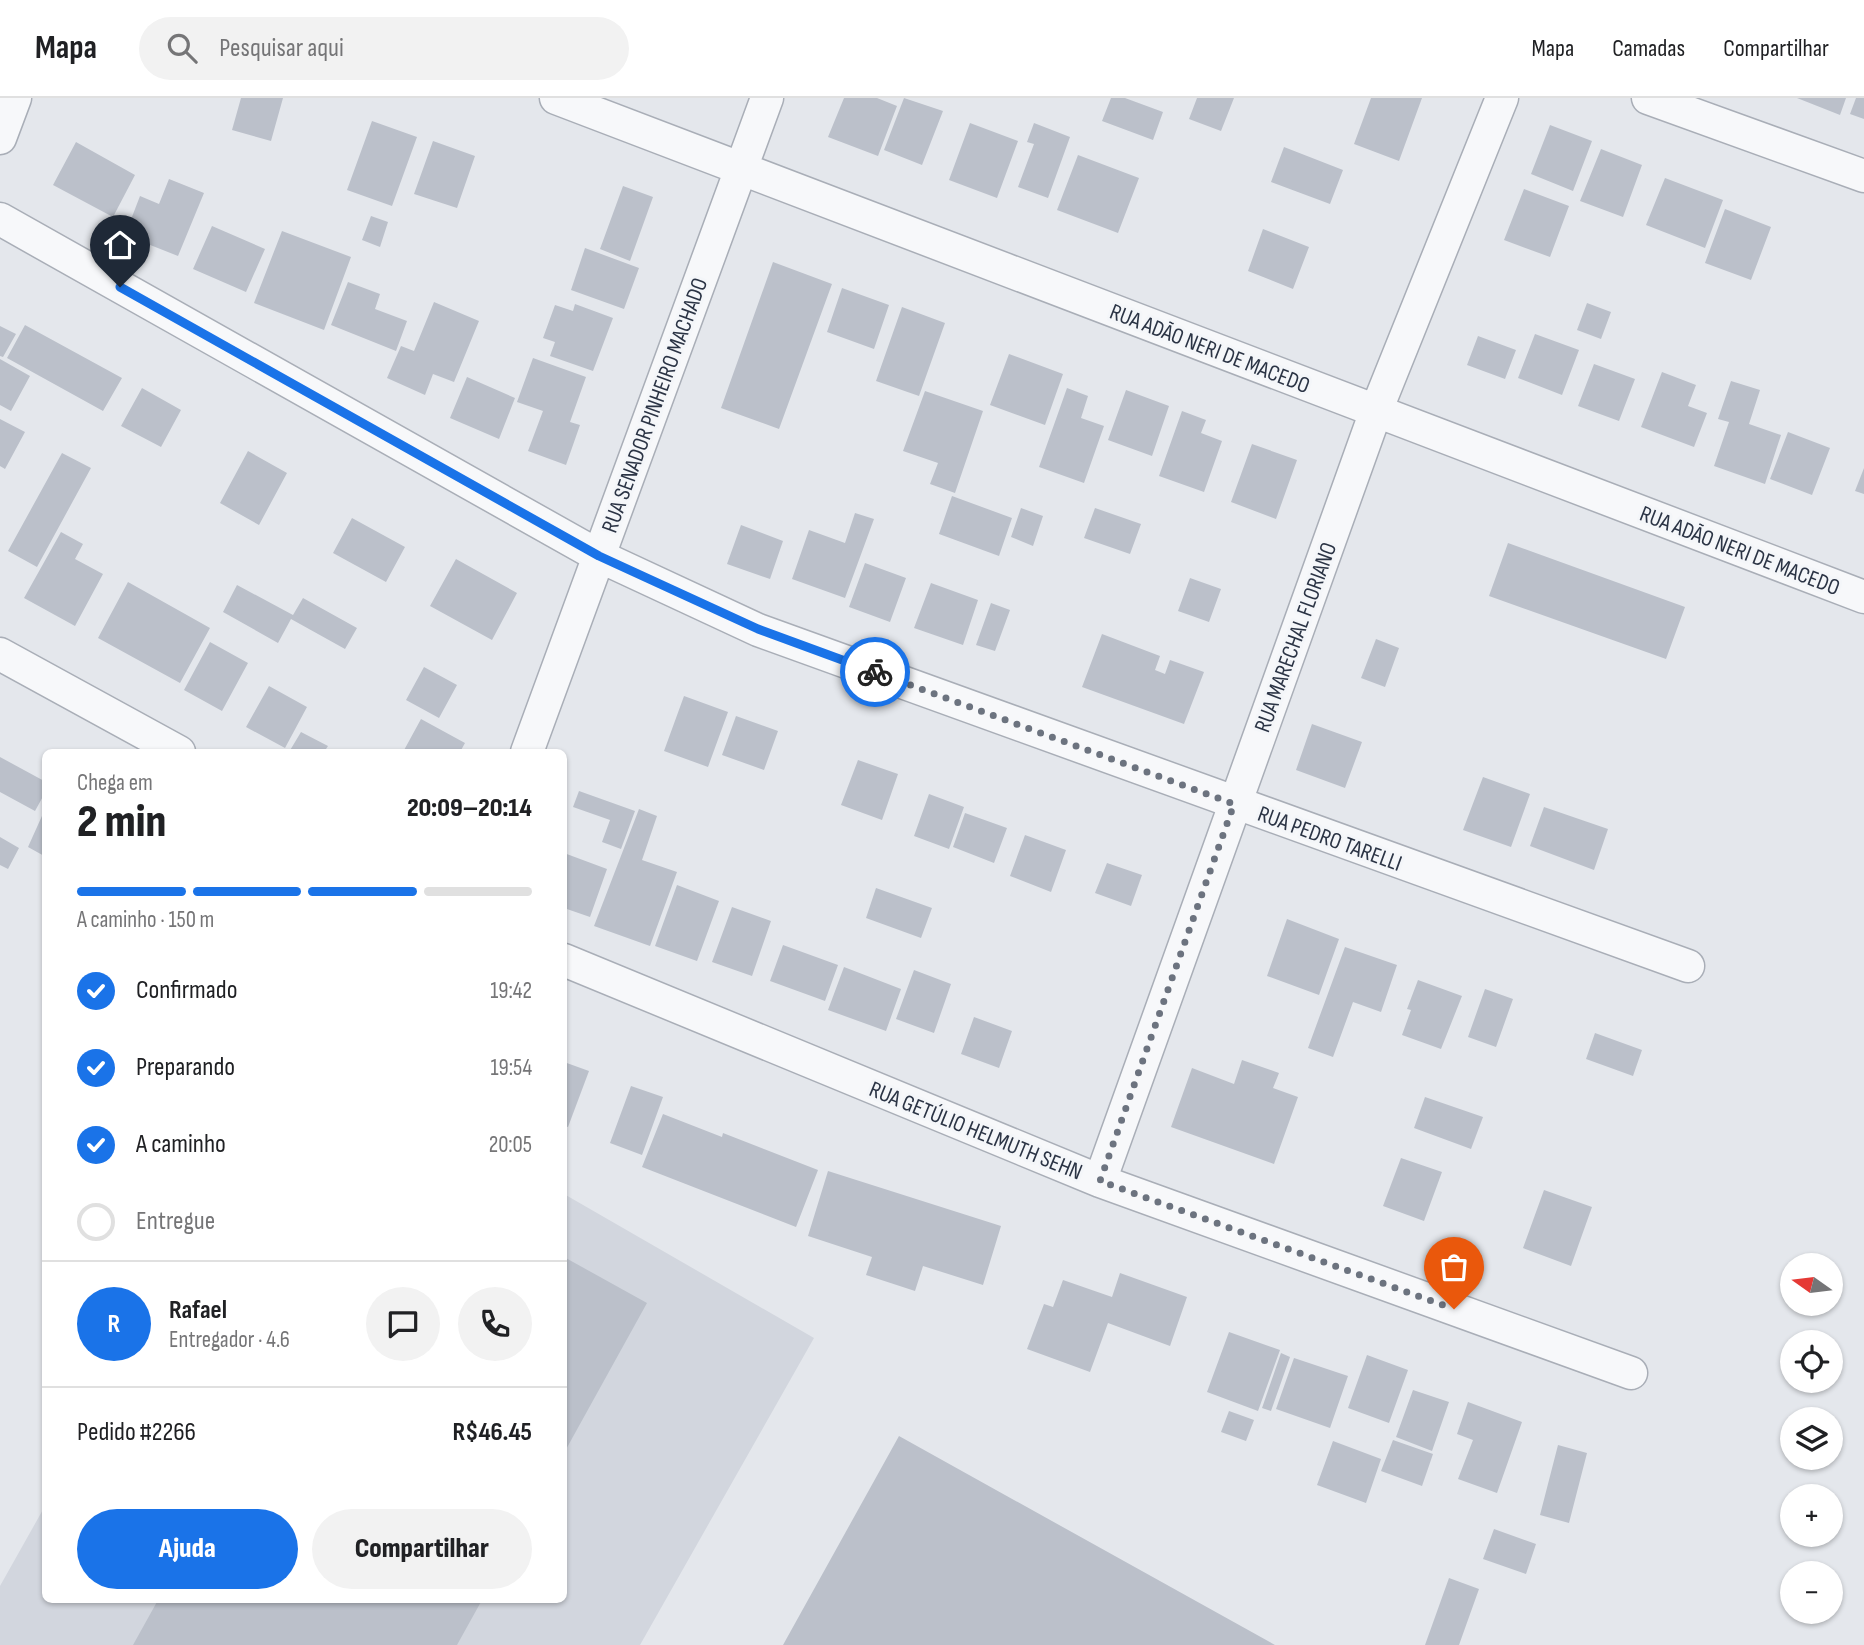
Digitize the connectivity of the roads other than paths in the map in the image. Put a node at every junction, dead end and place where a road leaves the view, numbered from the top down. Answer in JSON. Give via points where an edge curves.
{"nodes":[{"id":1,"x":15,"y":98,"type":"edge"},
{"id":2,"x":556,"y":98,"type":"edge"},
{"id":3,"x":767,"y":98,"type":"edge"},
{"id":4,"x":1502,"y":98,"type":"edge"},
{"id":5,"x":1648,"y":98,"type":"edge"},
{"id":6,"x":0,"y":138,"type":"edge"},
{"id":7,"x":740,"y":168,"type":"junction"},
{"id":8,"x":1864,"y":176,"type":"edge"},
{"id":9,"x":0,"y":219,"type":"edge"},
{"id":10,"x":1376,"y":411,"type":"junction"},
{"id":11,"x":599,"y":556,"type":"junction"},
{"id":12,"x":1864,"y":597,"type":"edge"},
{"id":13,"x":0,"y":654,"type":"edge"},
{"id":14,"x":174,"y":749,"type":"edge"},
{"id":15,"x":528,"y":749,"type":"edge"},
{"id":16,"x":1234,"y":804,"type":"junction"},
{"id":17,"x":567,"y":961,"type":"edge"},
{"id":18,"x":1688,"y":966,"type":"dead end"},
{"id":19,"x":1100,"y":1181,"type":"junction"},
{"id":20,"x":1631,"y":1373,"type":"dead end"}],
"edges":[{"from":1,"to":6,"type":"street"},
{"from":2,"to":7,"type":"street","name":"RUA ADÃO NERI DE MACEDO"},
{"from":3,"to":7,"type":"street","name":"RUA SENADOR PINHEIRO MACHADO"},
{"from":4,"to":10,"type":"street","name":"RUA MARECHAL FLORIANO"},
{"from":5,"to":8,"type":"street"},
{"from":7,"to":10,"type":"street","name":"RUA ADÃO NERI DE MACEDO"},
{"from":7,"to":11,"type":"street","name":"RUA SENADOR PINHEIRO MACHADO"},
{"from":9,"to":11,"type":"street","name":"RUA PEDRO TARELLI"},
{"from":10,"to":12,"type":"street","name":"RUA ADÃO NERI DE MACEDO"},
{"from":10,"to":16,"type":"street","name":"RUA MARECHAL FLORIANO"},
{"from":11,"to":15,"type":"street","name":"RUA SENADOR PINHEIRO MACHADO"},
{"from":11,"to":16,"type":"street","name":"RUA PEDRO TARELLI","via":[[758,629]]},
{"from":13,"to":14,"type":"street"},
{"from":16,"to":18,"type":"street","name":"RUA PEDRO TARELLI"},
{"from":16,"to":19,"type":"street","name":"RUA MARECHAL FLORIANO"},
{"from":17,"to":19,"type":"street","name":"RUA GETÚLIO HELMUTH SEHN"},
{"from":19,"to":20,"type":"street","name":"RUA GETÚLIO HELMUTH SEHN"}]}
